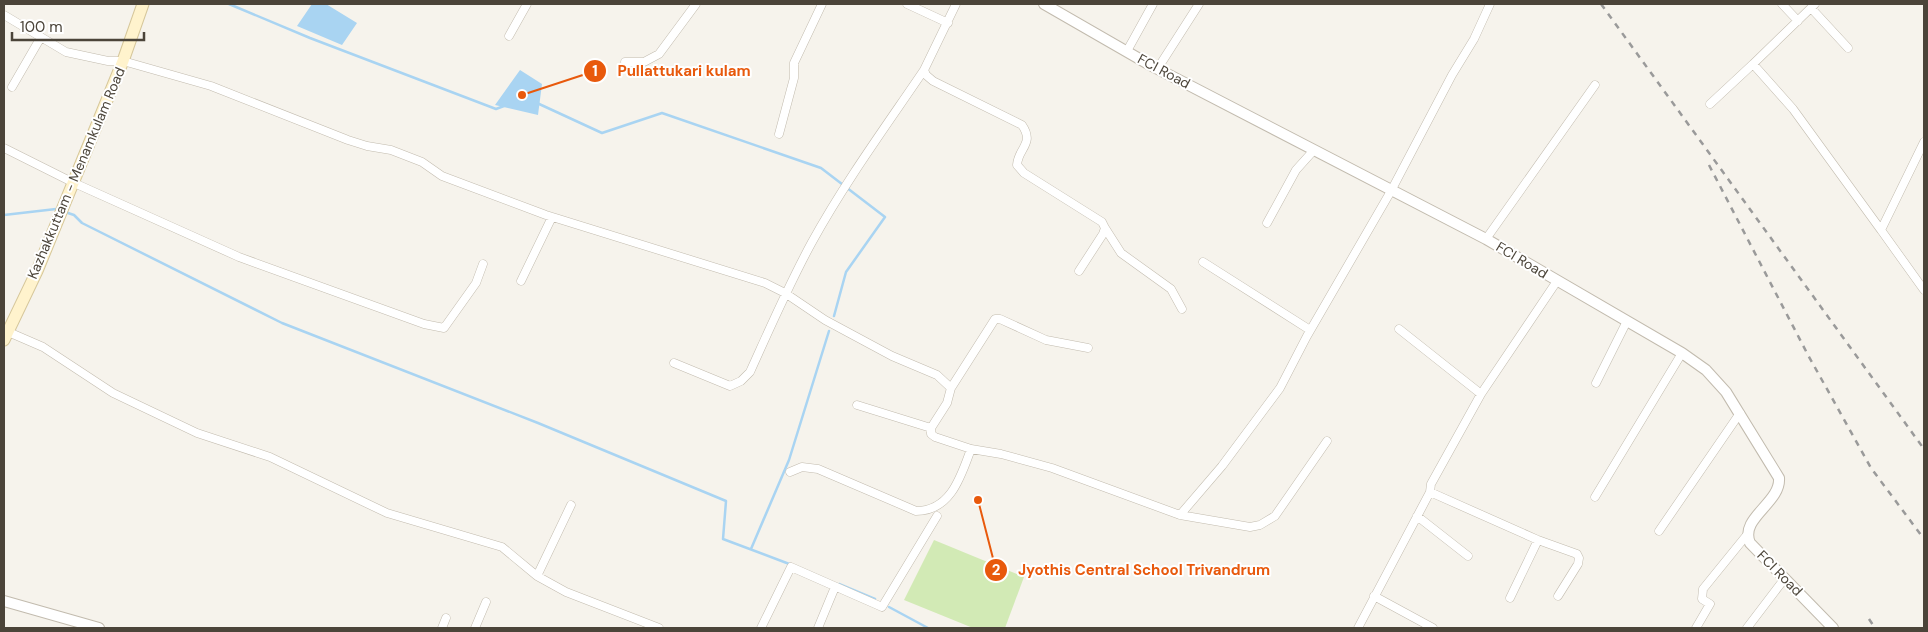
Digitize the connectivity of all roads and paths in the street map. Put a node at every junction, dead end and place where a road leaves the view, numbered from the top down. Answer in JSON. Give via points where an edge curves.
{"nodes":[{"id":1,"x":144,"y":4,"type":"edge"},
{"id":2,"x":527,"y":4,"type":"edge"},
{"id":3,"x":696,"y":4,"type":"edge"},
{"id":4,"x":822,"y":4,"type":"edge"},
{"id":5,"x":907,"y":4,"type":"edge"},
{"id":6,"x":956,"y":4,"type":"edge"},
{"id":7,"x":1044,"y":4,"type":"edge"},
{"id":8,"x":1153,"y":4,"type":"edge"},
{"id":9,"x":1199,"y":4,"type":"edge"},
{"id":10,"x":1490,"y":4,"type":"edge"},
{"id":11,"x":1782,"y":4,"type":"edge"},
{"id":12,"x":1813,"y":6,"type":"edge"},
{"id":13,"x":4,"y":15,"type":"edge"},
{"id":14,"x":1798,"y":21,"type":"junction"},
{"id":15,"x":948,"y":23,"type":"junction"},
{"id":16,"x":509,"y":36,"type":"dead end"},
{"id":17,"x":41,"y":37,"type":"junction"},
{"id":18,"x":1848,"y":48,"type":"dead end"},
{"id":19,"x":1127,"y":51,"type":"junction"},
{"id":20,"x":123,"y":60,"type":"junction"},
{"id":21,"x":625,"y":62,"type":"dead end"},
{"id":22,"x":1753,"y":64,"type":"junction"},
{"id":23,"x":1158,"y":68,"type":"junction"},
{"id":24,"x":924,"y":70,"type":"junction"},
{"id":25,"x":1595,"y":85,"type":"dead end"},
{"id":26,"x":12,"y":87,"type":"dead end"},
{"id":27,"x":1710,"y":104,"type":"dead end"},
{"id":28,"x":779,"y":134,"type":"dead end"},
{"id":29,"x":1924,"y":142,"type":"edge"},
{"id":30,"x":4,"y":148,"type":"edge"},
{"id":31,"x":1314,"y":150,"type":"junction"},
{"id":32,"x":72,"y":182,"type":"junction"},
{"id":33,"x":1392,"y":191,"type":"junction"},
{"id":34,"x":552,"y":217,"type":"junction"},
{"id":35,"x":1267,"y":223,"type":"dead end"},
{"id":36,"x":1105,"y":228,"type":"junction"},
{"id":37,"x":1882,"y":230,"type":"junction"},
{"id":38,"x":1486,"y":239,"type":"junction"},
{"id":39,"x":1203,"y":262,"type":"dead end"},
{"id":40,"x":483,"y":264,"type":"dead end"},
{"id":41,"x":1078,"y":271,"type":"dead end"},
{"id":42,"x":521,"y":281,"type":"dead end"},
{"id":43,"x":1557,"y":281,"type":"junction"},
{"id":44,"x":1924,"y":290,"type":"edge"},
{"id":45,"x":785,"y":292,"type":"junction"},
{"id":46,"x":1182,"y":308,"type":"dead end"},
{"id":47,"x":1628,"y":322,"type":"junction"},
{"id":48,"x":1399,"y":329,"type":"dead end"},
{"id":49,"x":1310,"y":330,"type":"junction"},
{"id":50,"x":5,"y":334,"type":"edge"},
{"id":51,"x":1088,"y":348,"type":"dead end"},
{"id":52,"x":1682,"y":353,"type":"junction"},
{"id":53,"x":674,"y":363,"type":"dead end"},
{"id":54,"x":1596,"y":383,"type":"dead end"},
{"id":55,"x":951,"y":388,"type":"junction"},
{"id":56,"x":1481,"y":394,"type":"junction"},
{"id":57,"x":857,"y":405,"type":"dead end"},
{"id":58,"x":1740,"y":413,"type":"junction"},
{"id":59,"x":931,"y":428,"type":"junction"},
{"id":60,"x":1327,"y":441,"type":"dead end"},
{"id":61,"x":971,"y":449,"type":"junction"},
{"id":62,"x":790,"y":472,"type":"dead end"},
{"id":63,"x":1430,"y":492,"type":"junction"},
{"id":64,"x":1595,"y":497,"type":"dead end"},
{"id":65,"x":571,"y":505,"type":"dead end"},
{"id":66,"x":1180,"y":515,"type":"junction"},
{"id":67,"x":937,"y":516,"type":"dead end"},
{"id":68,"x":1417,"y":516,"type":"junction"},
{"id":69,"x":1659,"y":532,"type":"dead end"},
{"id":70,"x":1746,"y":536,"type":"junction"},
{"id":71,"x":1538,"y":540,"type":"junction"},
{"id":72,"x":1468,"y":556,"type":"dead end"},
{"id":73,"x":537,"y":576,"type":"junction"},
{"id":74,"x":1785,"y":578,"type":"junction"},
{"id":75,"x":835,"y":586,"type":"junction"},
{"id":76,"x":1374,"y":596,"type":"junction"},
{"id":77,"x":1558,"y":596,"type":"dead end"},
{"id":78,"x":1510,"y":598,"type":"dead end"},
{"id":79,"x":4,"y":601,"type":"edge"},
{"id":80,"x":486,"y":602,"type":"dead end"},
{"id":81,"x":446,"y":618,"type":"dead end"},
{"id":82,"x":99,"y":628,"type":"edge"},
{"id":83,"x":442,"y":628,"type":"edge"},
{"id":84,"x":475,"y":628,"type":"edge"},
{"id":85,"x":659,"y":628,"type":"edge"},
{"id":86,"x":760,"y":628,"type":"edge"},
{"id":87,"x":818,"y":628,"type":"edge"},
{"id":88,"x":1358,"y":628,"type":"edge"},
{"id":89,"x":1433,"y":628,"type":"edge"},
{"id":90,"x":1696,"y":628,"type":"edge"},
{"id":91,"x":1747,"y":628,"type":"edge"},
{"id":92,"x":1834,"y":628,"type":"edge"}],
"edges":[{"from":1,"to":20,"type":"main road","name":"Kazhakkuttam - Menamkulam Road"},
{"from":2,"to":16,"type":"street"},
{"from":3,"to":21,"type":"street","via":[[659,54],[644,62]]},
{"from":4,"to":28,"type":"street","via":[[794,62],[794,78]]},
{"from":5,"to":15,"type":"street"},
{"from":6,"to":15,"type":"street"},
{"from":7,"to":19,"type":"street","name":"FCI Road"},
{"from":8,"to":19,"type":"street"},
{"from":9,"to":23,"type":"street"},
{"from":10,"to":33,"type":"street"},
{"from":11,"to":14,"type":"street"},
{"from":12,"to":14,"type":"street"},
{"from":12,"to":18,"type":"street"},
{"from":13,"to":17,"type":"street"},
{"from":14,"to":22,"type":"street"},
{"from":15,"to":24,"type":"street"},
{"from":17,"to":20,"type":"street","via":[[66,52],[108,61]]},
{"from":17,"to":26,"type":"street"},
{"from":19,"to":23,"type":"street","name":"FCI Road"},
{"from":20,"to":32,"type":"main road","name":"Kazhakkuttam - Menamkulam Road"},
{"from":20,"to":34,"type":"street","via":[[211,86],[357,143],[391,150],[422,162],[442,176]]},
{"from":22,"to":27,"type":"street"},
{"from":22,"to":37,"type":"street","via":[[1793,108]]},
{"from":23,"to":31,"type":"street","name":"FCI Road"},
{"from":24,"to":36,"type":"street","via":[[933,81],[1022,125],[1028,141],[1017,165],[1024,173],[1102,222]]},
{"from":24,"to":45,"type":"street","via":[[858,168]]},
{"from":25,"to":38,"type":"street"},
{"from":29,"to":37,"type":"street"},
{"from":30,"to":32,"type":"street"},
{"from":31,"to":33,"type":"street","name":"FCI Road"},
{"from":31,"to":35,"type":"street","via":[[1296,170]]},
{"from":32,"to":40,"type":"street","via":[[239,257],[424,324],[444,328],[476,283]]},
{"from":32,"to":50,"type":"main road","name":"Kazhakkuttam - Menamkulam Road","via":[[37,271]]},
{"from":33,"to":38,"type":"street","name":"FCI Road"},
{"from":33,"to":49,"type":"street"},
{"from":34,"to":42,"type":"street"},
{"from":34,"to":45,"type":"street"},
{"from":36,"to":41,"type":"street"},
{"from":36,"to":46,"type":"street","via":[[1121,253],[1171,289]]},
{"from":37,"to":44,"type":"street"},
{"from":38,"to":43,"type":"street","name":"FCI Road"},
{"from":39,"to":49,"type":"street"},
{"from":43,"to":47,"type":"street","name":"FCI Road"},
{"from":43,"to":56,"type":"street"},
{"from":45,"to":53,"type":"street","via":[[750,372],[741,381],[730,386]]},
{"from":45,"to":55,"type":"street","via":[[842,329],[892,356],[937,375]]},
{"from":47,"to":52,"type":"street","name":"FCI Road"},
{"from":47,"to":54,"type":"street"},
{"from":48,"to":56,"type":"street"},
{"from":49,"to":66,"type":"street","via":[[1280,388],[1222,466]]},
{"from":50,"to":73,"type":"street","via":[[43,347],[113,393],[197,433],[270,457],[387,513],[502,547]]},
{"from":51,"to":55,"type":"street","via":[[1046,340],[1000,318],[994,319]]},
{"from":52,"to":58,"type":"street","name":"FCI Road","via":[[1706,370]]},
{"from":52,"to":64,"type":"street"},
{"from":55,"to":59,"type":"street","via":[[948,403]]},
{"from":56,"to":63,"type":"street","via":[[1431,484]]},
{"from":57,"to":59,"type":"street"},
{"from":58,"to":69,"type":"street"},
{"from":58,"to":70,"type":"street","name":"FCI Road","via":[[1773,466],[1780,486]]},
{"from":59,"to":61,"type":"street","via":[[935,438]]},
{"from":60,"to":66,"type":"street","via":[[1275,516],[1260,525],[1237,526]]},
{"from":61,"to":62,"type":"street","via":[[953,494],[927,511],[916,511],[818,469],[802,467]]},
{"from":61,"to":66,"type":"street","via":[[1052,468]]},
{"from":63,"to":68,"type":"street"},
{"from":63,"to":71,"type":"street"},
{"from":65,"to":73,"type":"street"},
{"from":67,"to":75,"type":"street","via":[[882,607]]},
{"from":68,"to":72,"type":"street"},
{"from":68,"to":76,"type":"street"},
{"from":70,"to":74,"type":"street","name":"FCI Road"},
{"from":70,"to":90,"type":"street","via":[[1703,589],[1702,598],[1710,604]]},
{"from":71,"to":77,"type":"street","via":[[1577,554],[1579,558]]},
{"from":71,"to":78,"type":"street"},
{"from":73,"to":85,"type":"street","via":[[566,592]]},
{"from":74,"to":91,"type":"street"},
{"from":74,"to":92,"type":"street","name":"FCI Road"},
{"from":75,"to":86,"type":"street","via":[[791,567]]},
{"from":75,"to":87,"type":"street"},
{"from":76,"to":88,"type":"street"},
{"from":76,"to":89,"type":"street"},
{"from":79,"to":82,"type":"street"},
{"from":80,"to":84,"type":"street"},
{"from":81,"to":83,"type":"street"}]}
